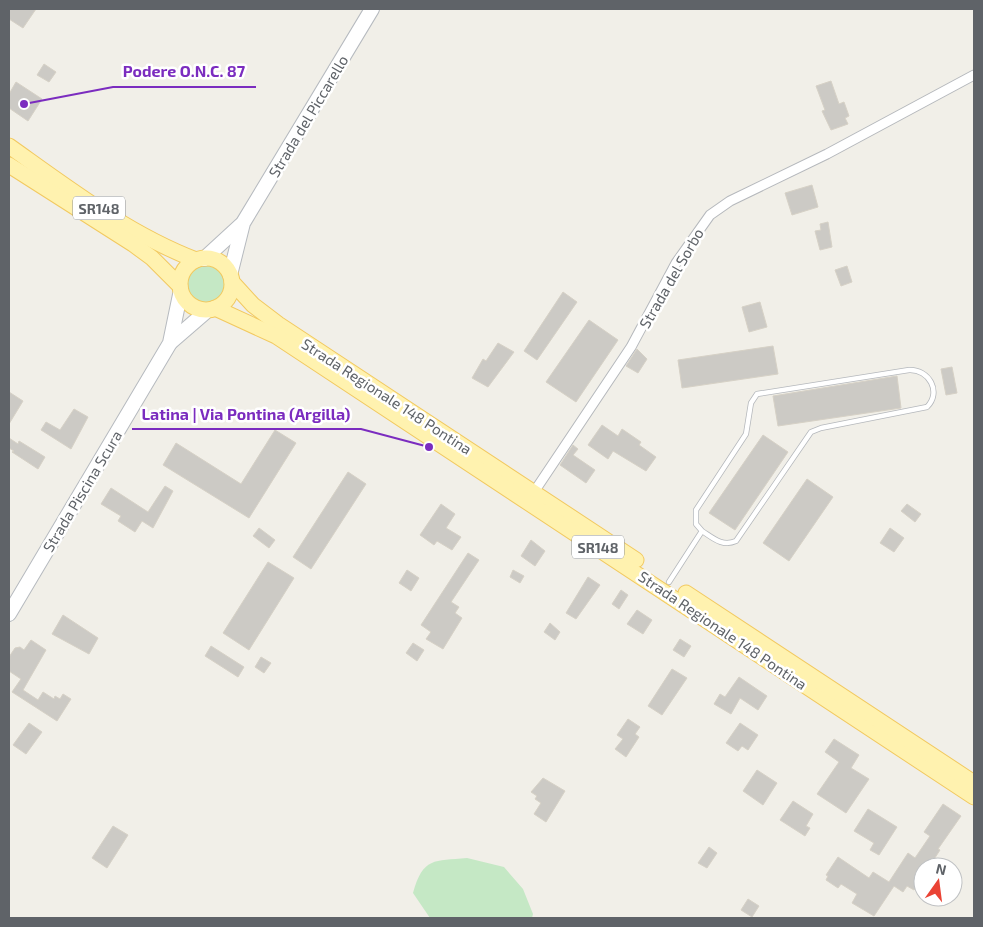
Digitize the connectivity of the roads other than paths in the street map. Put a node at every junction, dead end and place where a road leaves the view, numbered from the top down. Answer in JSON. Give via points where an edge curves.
{"nodes":[{"id":1,"x":372,"y":9,"type":"edge"},
{"id":2,"x":974,"y":75,"type":"edge"},
{"id":3,"x":9,"y":146,"type":"edge"},
{"id":4,"x":9,"y":165,"type":"edge"},
{"id":5,"x":243,"y":223,"type":"junction"},
{"id":6,"x":200,"y":260,"type":"junction"},
{"id":7,"x":231,"y":278,"type":"junction"},
{"id":8,"x":180,"y":288,"type":"junction"},
{"id":9,"x":212,"y":309,"type":"junction"},
{"id":10,"x":170,"y":343,"type":"junction"},
{"id":11,"x":534,"y":492,"type":"junction"},
{"id":12,"x":702,"y":531,"type":"junction"},
{"id":13,"x":669,"y":582,"type":"junction"},
{"id":14,"x":9,"y":614,"type":"edge"},
{"id":15,"x":974,"y":784,"type":"edge"},
{"id":16,"x":974,"y":797,"type":"edge"}],
"edges":[{"from":1,"to":5,"type":"street","name":"Strada del Piccarello"},
{"from":2,"to":11,"type":"street","name":"Strada del Sorbo","via":[[710,214],[672,270],[631,347]]},
{"from":3,"to":6,"type":"main road","name":"Strada Regionale 148 Pontina","number":"SR148","via":[[132,230],[157,244]]},
{"from":4,"to":8,"type":"main road","name":"Strada Regionale 148 Pontina","number":"SR148","via":[[133,244],[152,258]]},
{"from":5,"to":6,"type":"street","name":"Strada del Piccarello"},
{"from":5,"to":7,"type":"street","name":"Strada del Piccarello"},
{"from":6,"to":7,"type":"main road","name":"Strada Regionale 148 Pontina","number":"SR148","via":[[219,262]]},
{"from":6,"to":8,"type":"main road","via":[[184,270]]},
{"from":7,"to":9,"type":"main road","via":[[228,298]]},
{"from":7,"to":11,"type":"main road","name":"Strada Regionale 148 Pontina","number":"SR148","via":[[253,305],[278,324]]},
{"from":8,"to":9,"type":"main road","name":"Strada Regionale 148 Pontina","number":"SR148","via":[[192,306]]},
{"from":8,"to":10,"type":"street","name":"Strada Piscina Scura"},
{"from":9,"to":10,"type":"street","name":"Strada Piscina Scura"},
{"from":9,"to":16,"type":"main road","name":"Strada Regionale 148 Pontina","number":"SR148","via":[[276,336]]},
{"from":10,"to":14,"type":"street","name":"Strada Piscina Scura"},
{"from":11,"to":13,"type":"main road","name":"Strada Regionale 148 Pontina","number":"SR148"},
{"from":12,"to":12,"type":"lane","via":[[696,524],[696,510],[746,434],[751,403],[757,394],[909,370],[922,372],[930,378],[933,393],[927,407],[812,432],[736,541],[720,542]]},
{"from":12,"to":13,"type":"lane"},
{"from":13,"to":15,"type":"main road","name":"Strada Regionale 148 Pontina","number":"SR148"}]}
